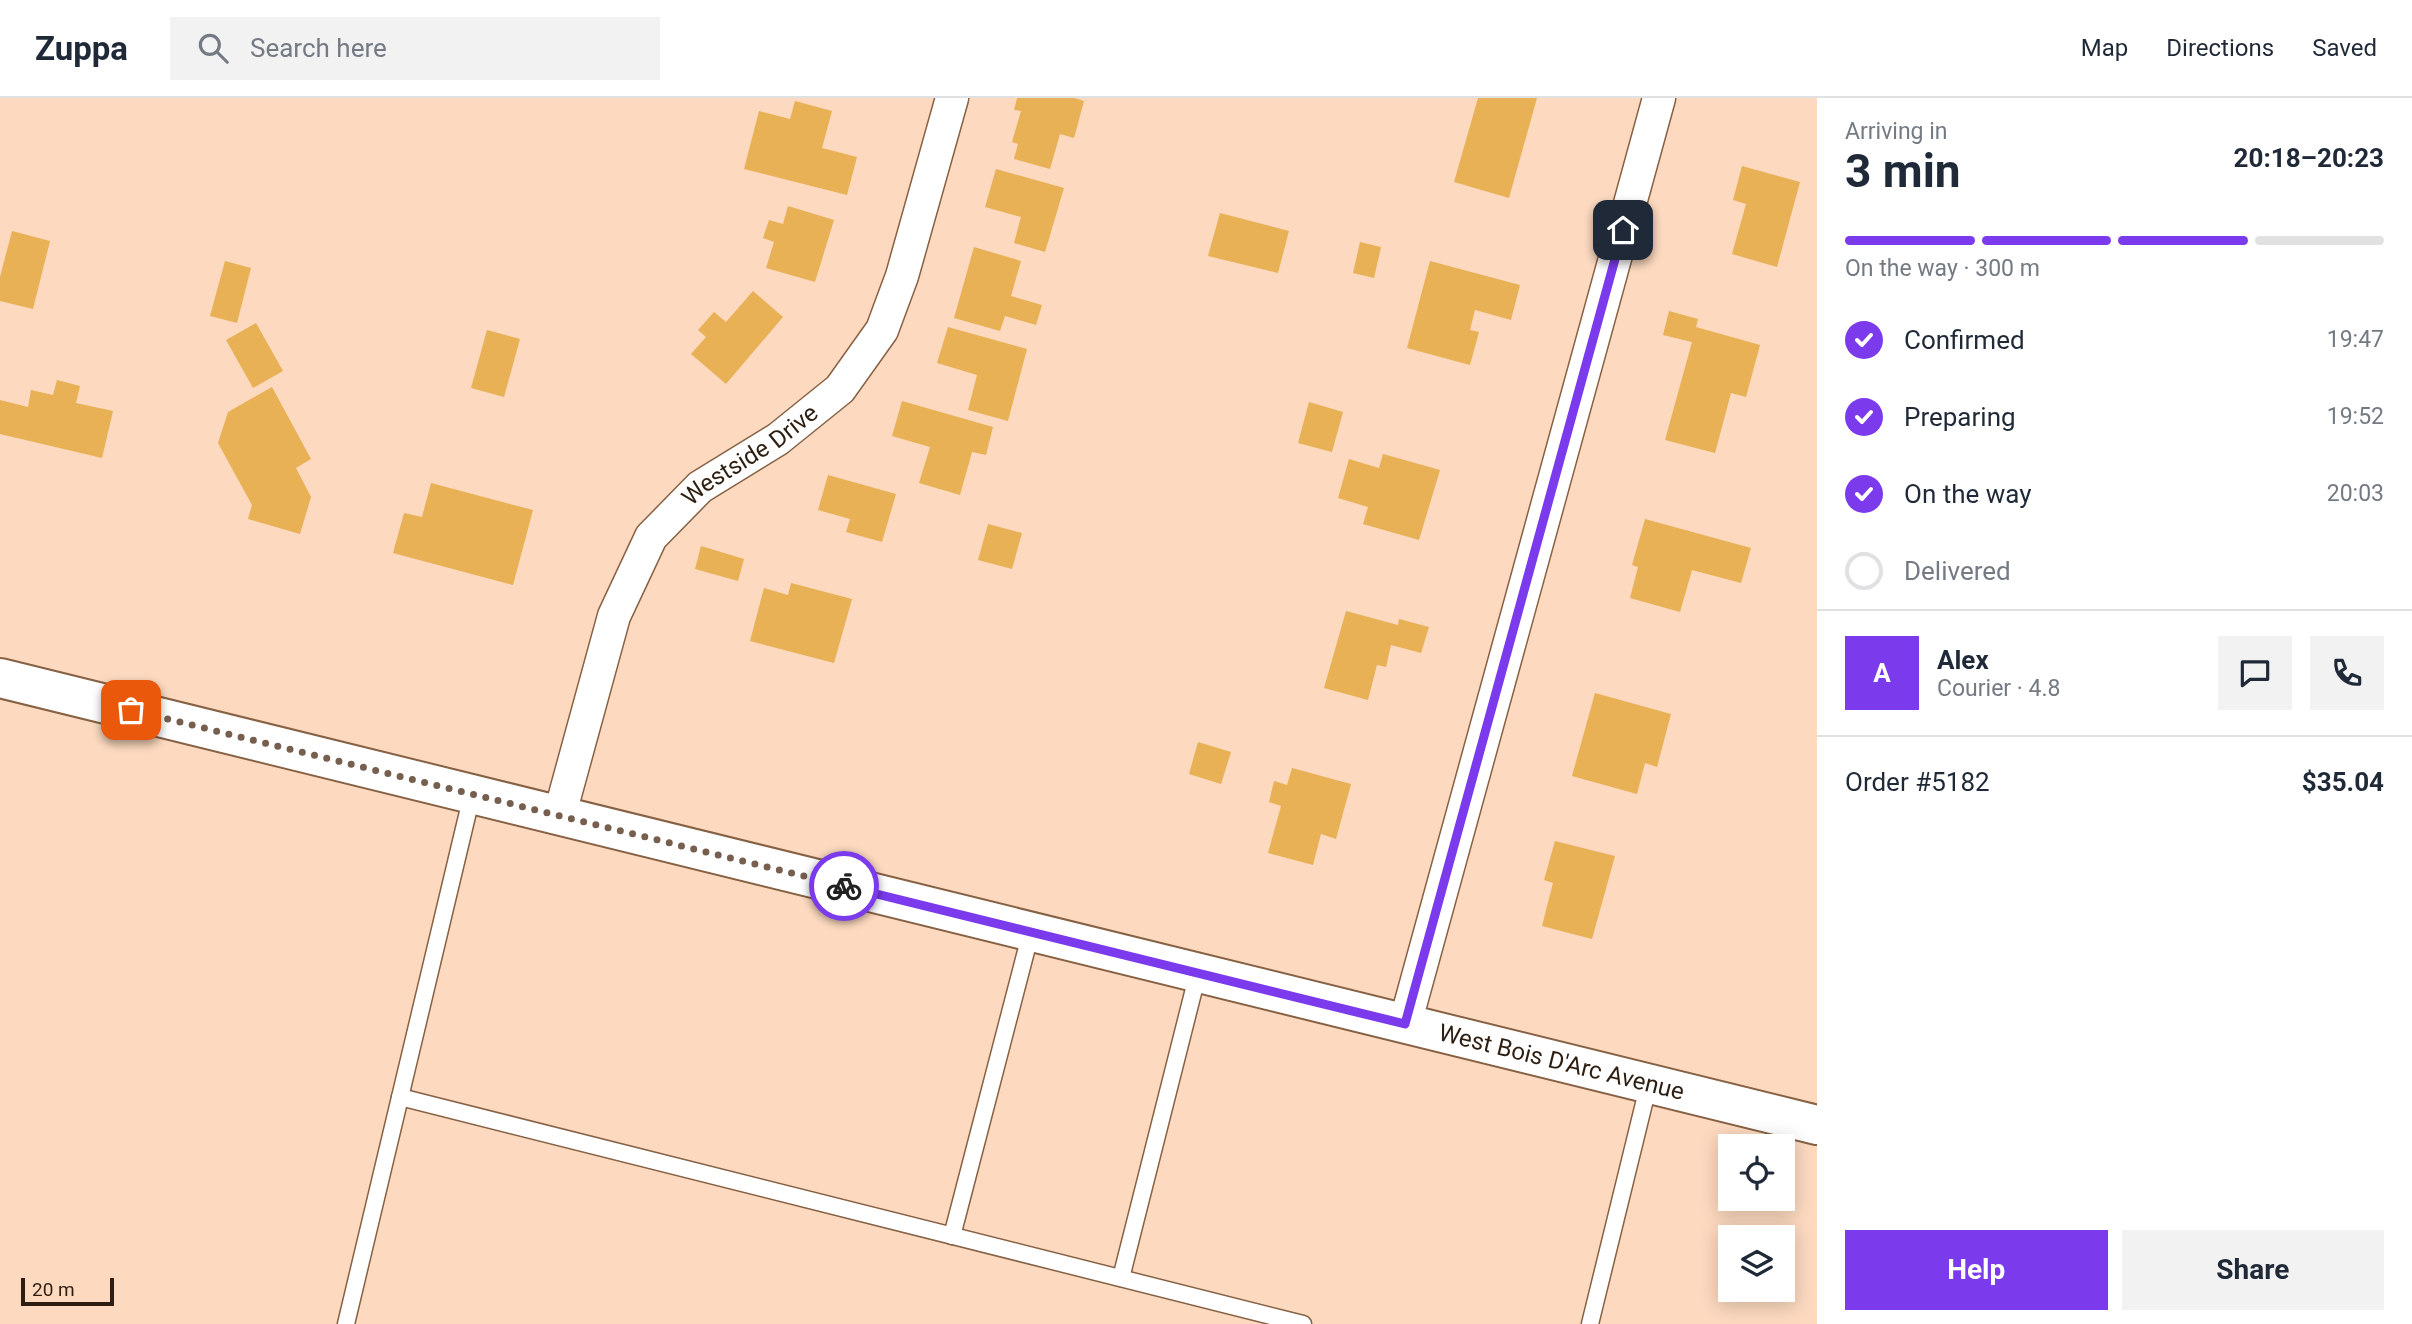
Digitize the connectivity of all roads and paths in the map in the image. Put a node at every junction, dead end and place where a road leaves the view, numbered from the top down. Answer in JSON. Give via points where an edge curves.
{"nodes":[{"id":1,"x":952,"y":98,"type":"edge"},
{"id":2,"x":1659,"y":98,"type":"edge"},
{"id":3,"x":0,"y":678,"type":"edge"},
{"id":4,"x":472,"y":795,"type":"junction"},
{"id":5,"x":559,"y":817,"type":"junction"},
{"id":6,"x":1031,"y":932,"type":"junction"},
{"id":7,"x":1198,"y":973,"type":"junction"},
{"id":8,"x":1405,"y":1024,"type":"junction"},
{"id":9,"x":1649,"y":1083,"type":"junction"},
{"id":10,"x":400,"y":1097,"type":"junction"},
{"id":11,"x":1817,"y":1125,"type":"edge"},
{"id":12,"x":952,"y":1236,"type":"junction"},
{"id":13,"x":1121,"y":1278,"type":"junction"},
{"id":14,"x":346,"y":1324,"type":"edge"},
{"id":15,"x":1303,"y":1324,"type":"edge"},
{"id":16,"x":1590,"y":1324,"type":"edge"}],
"edges":[{"from":1,"to":5,"type":"street","name":"Westside Drive","via":[[902,276],[882,330],[840,389],[778,439],[700,487],[652,537],[614,615]]},
{"from":2,"to":8,"type":"street"},
{"from":3,"to":4,"type":"street","name":"West Bois D'Arc Avenue"},
{"from":4,"to":5,"type":"street","name":"West Bois D'Arc Avenue"},
{"from":4,"to":10,"type":"lane"},
{"from":5,"to":6,"type":"street","name":"West Bois D'Arc Avenue"},
{"from":6,"to":7,"type":"street","name":"West Bois D'Arc Avenue"},
{"from":6,"to":12,"type":"lane"},
{"from":7,"to":8,"type":"street","name":"West Bois D'Arc Avenue"},
{"from":7,"to":13,"type":"lane"},
{"from":8,"to":9,"type":"street","name":"West Bois D'Arc Avenue"},
{"from":9,"to":11,"type":"street","name":"West Bois D'Arc Avenue"},
{"from":9,"to":16,"type":"lane"},
{"from":10,"to":12,"type":"lane"},
{"from":10,"to":14,"type":"lane"},
{"from":12,"to":13,"type":"lane"},
{"from":13,"to":15,"type":"lane"}]}
